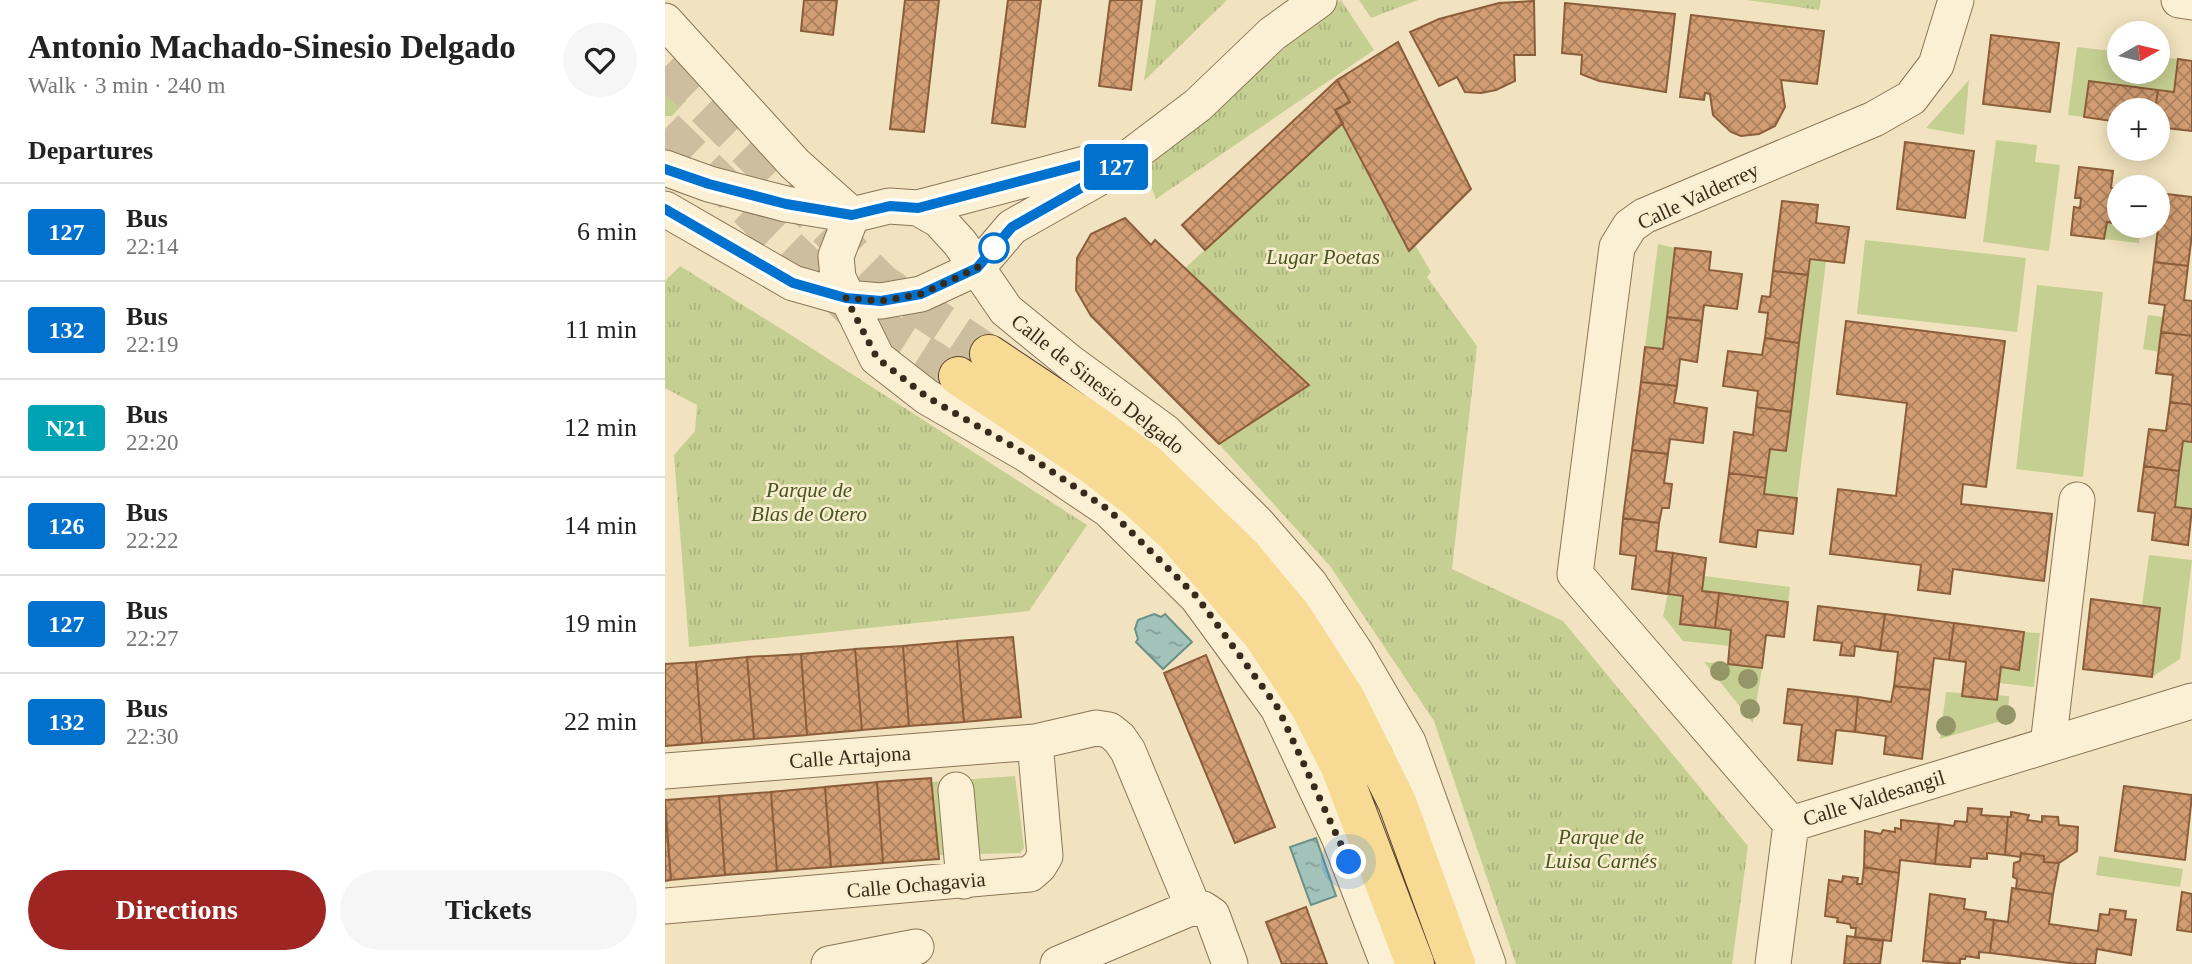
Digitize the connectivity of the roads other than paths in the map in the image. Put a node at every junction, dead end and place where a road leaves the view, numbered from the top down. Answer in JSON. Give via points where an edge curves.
{"nodes":[{"id":1,"x":1319,"y":0,"type":"edge"},
{"id":2,"x":1956,"y":0,"type":"edge"},
{"id":3,"x":2179,"y":0,"type":"edge"},
{"id":4,"x":2192,"y":2,"type":"edge"},
{"id":5,"x":665,"y":20,"type":"edge"},
{"id":6,"x":1138,"y":150,"type":"junction"},
{"id":7,"x":665,"y":169,"type":"edge"},
{"id":8,"x":918,"y":208,"type":"junction"},
{"id":9,"x":665,"y":209,"type":"edge"},
{"id":10,"x":852,"y":215,"type":"junction"},
{"id":11,"x":977,"y":268,"type":"junction"},
{"id":12,"x":846,"y":298,"type":"junction"},
{"id":13,"x":989,"y":354,"type":"tunnel mouth"},
{"id":14,"x":958,"y":376,"type":"tunnel mouth"},
{"id":15,"x":2077,"y":499,"type":"dead end"},
{"id":16,"x":1575,"y":574,"type":"joint"},
{"id":17,"x":2192,"y":701,"type":"edge"},
{"id":18,"x":1035,"y":742,"type":"junction"},
{"id":19,"x":2048,"y":745,"type":"junction"},
{"id":20,"x":665,"y":771,"type":"edge"},
{"id":21,"x":956,"y":790,"type":"dead end"},
{"id":22,"x":1791,"y":824,"type":"junction"},
{"id":23,"x":964,"y":881,"type":"junction"},
{"id":24,"x":665,"y":906,"type":"edge"},
{"id":25,"x":1193,"y":907,"type":"junction"},
{"id":26,"x":916,"y":947,"type":"dead end"},
{"id":27,"x":829,"y":964,"type":"edge"},
{"id":28,"x":1058,"y":964,"type":"edge"},
{"id":29,"x":1230,"y":964,"type":"edge"},
{"id":30,"x":1388,"y":964,"type":"edge"},
{"id":31,"x":1415,"y":964,"type":"edge"},
{"id":32,"x":1456,"y":964,"type":"edge"},
{"id":33,"x":1488,"y":964,"type":"edge"},
{"id":34,"x":1773,"y":964,"type":"edge"}],
"edges":[{"from":1,"to":6,"type":"street","via":[[1272,34],[1198,104]]},
{"from":2,"to":16,"type":"street","name":"Calle Valderrey","via":[[1936,65],[1911,98],[1874,119],[1656,211],[1623,235],[1617,247]]},
{"from":3,"to":4,"type":"street"},
{"from":5,"to":10,"type":"street","via":[[795,164]]},
{"from":6,"to":8,"type":"street"},
{"from":6,"to":11,"type":"street","via":[[1111,171],[1012,227]]},
{"from":7,"to":10,"type":"street","via":[[773,200]]},
{"from":8,"to":10,"type":"street","via":[[890,206]]},
{"from":8,"to":11,"type":"street","name":"Calle de Sinesio Delgado","via":[[939,220]]},
{"from":9,"to":12,"type":"street","via":[[793,283]]},
{"from":10,"to":12,"type":"street","via":[[836,256]]},
{"from":11,"to":12,"type":"street","via":[[921,294],[881,301]]},
{"from":11,"to":33,"type":"street","name":"Calle de Sinesio Delgado","via":[[1006,310],[1165,432],[1257,523],[1310,584],[1408,742]]},
{"from":12,"to":30,"type":"street","via":[[877,358],[927,397],[1026,454],[1109,510],[1197,597],[1278,708],[1339,837]]},
{"from":13,"to":32,"type":"main road","name":"Calle de Sinesio Delgado","via":[[1146,462],[1242,555],[1292,615],[1345,697],[1397,802]]},
{"from":14,"to":31,"type":"main road","via":[[1139,501],[1175,534],[1262,635],[1309,706],[1340,767]]},
{"from":15,"to":19,"type":"street"},
{"from":16,"to":22,"type":"street","name":"Calle Valdesangil"},
{"from":17,"to":19,"type":"street","name":"Calle Valdesangil"},
{"from":18,"to":20,"type":"street","name":"Calle Artajona"},
{"from":18,"to":23,"type":"street","name":"Calle Ochagavia","via":[[1045,856],[1030,874]]},
{"from":18,"to":25,"type":"street","name":"Calle Artajona","via":[[1096,728],[1119,738]]},
{"from":19,"to":22,"type":"street","name":"Calle Valdesangil"},
{"from":21,"to":23,"type":"street"},
{"from":22,"to":34,"type":"street"},
{"from":23,"to":24,"type":"street","name":"Calle Ochagavia"},
{"from":25,"to":28,"type":"street"},
{"from":25,"to":29,"type":"street","via":[[1212,915]]},
{"from":26,"to":27,"type":"street"}]}
